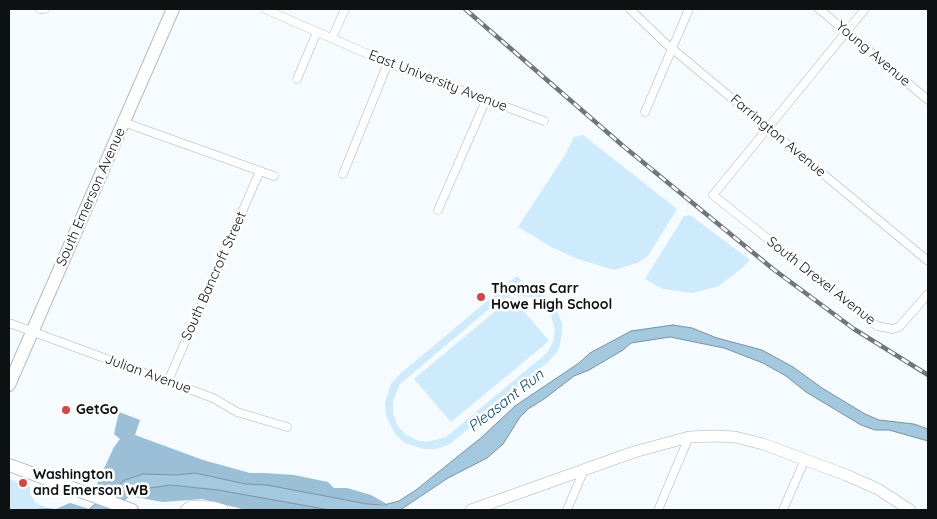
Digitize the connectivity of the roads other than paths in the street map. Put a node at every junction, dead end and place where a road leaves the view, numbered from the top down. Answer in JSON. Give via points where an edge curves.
{"nodes":[{"id":1,"x":40,"y":9,"type":"edge"},
{"id":2,"x":45,"y":9,"type":"edge"},
{"id":3,"x":173,"y":9,"type":"edge"},
{"id":4,"x":265,"y":9,"type":"edge"},
{"id":5,"x":345,"y":9,"type":"edge"},
{"id":6,"x":630,"y":9,"type":"edge"},
{"id":7,"x":689,"y":9,"type":"edge"},
{"id":8,"x":819,"y":9,"type":"edge"},
{"id":9,"x":865,"y":9,"type":"edge"},
{"id":10,"x":318,"y":32,"type":"junction"},
{"id":11,"x":846,"y":32,"type":"junction"},
{"id":12,"x":332,"y":38,"type":"junction"},
{"id":13,"x":672,"y":48,"type":"junction"},
{"id":14,"x":388,"y":63,"type":"junction"},
{"id":15,"x":297,"y":79,"type":"dead end"},
{"id":16,"x":486,"y":100,"type":"junction"},
{"id":17,"x":928,"y":100,"type":"edge"},
{"id":18,"x":645,"y":112,"type":"dead end"},
{"id":19,"x":544,"y":121,"type":"dead end"},
{"id":20,"x":123,"y":122,"type":"junction"},
{"id":21,"x":768,"y":127,"type":"junction"},
{"id":22,"x":260,"y":171,"type":"junction"},
{"id":23,"x":343,"y":174,"type":"dead end"},
{"id":24,"x":274,"y":176,"type":"dead end"},
{"id":25,"x":438,"y":210,"type":"dead end"},
{"id":26,"x":928,"y":261,"type":"edge"},
{"id":27,"x":928,"y":294,"type":"edge"},
{"id":28,"x":9,"y":323,"type":"edge"},
{"id":29,"x":32,"y":331,"type":"junction"},
{"id":30,"x":168,"y":380,"type":"junction"},
{"id":31,"x":9,"y":385,"type":"edge"},
{"id":32,"x":287,"y":427,"type":"dead end"},
{"id":33,"x":690,"y":437,"type":"junction"},
{"id":34,"x":805,"y":459,"type":"junction"},
{"id":35,"x":9,"y":465,"type":"edge"},
{"id":36,"x":584,"y":470,"type":"junction"},
{"id":37,"x":130,"y":510,"type":"edge"},
{"id":38,"x":186,"y":510,"type":"edge"},
{"id":39,"x":223,"y":510,"type":"edge"},
{"id":40,"x":471,"y":510,"type":"edge"},
{"id":41,"x":567,"y":510,"type":"edge"},
{"id":42,"x":658,"y":510,"type":"edge"},
{"id":43,"x":783,"y":510,"type":"edge"},
{"id":44,"x":910,"y":510,"type":"edge"}],
"edges":[{"from":1,"to":2,"type":"street"},
{"from":3,"to":20,"type":"main road","name":"South Emerson Avenue"},
{"from":4,"to":10,"type":"street","name":"East University Avenue"},
{"from":5,"to":12,"type":"street"},
{"from":6,"to":13,"type":"street","name":"Farrington Avenue"},
{"from":7,"to":13,"type":"street"},
{"from":8,"to":11,"type":"street","name":"Young Avenue"},
{"from":9,"to":11,"type":"street"},
{"from":10,"to":12,"type":"street","name":"East University Avenue"},
{"from":10,"to":15,"type":"street"},
{"from":11,"to":17,"type":"street","name":"Young Avenue"},
{"from":11,"to":21,"type":"street"},
{"from":12,"to":14,"type":"street","name":"East University Avenue"},
{"from":13,"to":18,"type":"street"},
{"from":13,"to":21,"type":"street","name":"Farrington Avenue"},
{"from":14,"to":16,"type":"street","name":"East University Avenue"},
{"from":14,"to":23,"type":"street"},
{"from":16,"to":19,"type":"street","name":"East University Avenue"},
{"from":16,"to":25,"type":"street"},
{"from":20,"to":22,"type":"street"},
{"from":20,"to":29,"type":"main road","name":"South Emerson Avenue"},
{"from":21,"to":26,"type":"street","name":"Farrington Avenue"},
{"from":21,"to":27,"type":"street","name":"South Drexel Avenue","via":[[713,195],[877,326],[892,330],[899,326]]},
{"from":22,"to":24,"type":"street"},
{"from":22,"to":30,"type":"street","name":"South Bancroft Street"},
{"from":28,"to":29,"type":"street","name":"Julian Avenue"},
{"from":29,"to":30,"type":"street","name":"Julian Avenue"},
{"from":29,"to":31,"type":"main road","name":"South Emerson Avenue"},
{"from":30,"to":32,"type":"street","name":"Julian Avenue","via":[[213,398],[237,412]]},
{"from":33,"to":34,"type":"street","via":[[742,438]]},
{"from":33,"to":36,"type":"street"},
{"from":33,"to":42,"type":"street"},
{"from":34,"to":43,"type":"street"},
{"from":34,"to":44,"type":"street","via":[[869,484]]},
{"from":35,"to":37,"type":"main road"},
{"from":36,"to":40,"type":"street"},
{"from":36,"to":41,"type":"street"},
{"from":38,"to":39,"type":"street","via":[[200,506]]}]}
